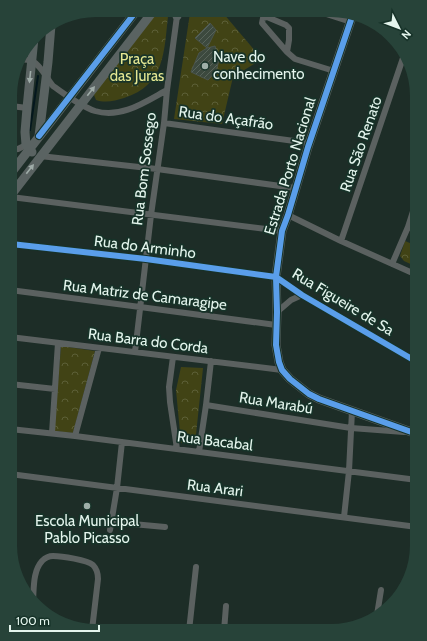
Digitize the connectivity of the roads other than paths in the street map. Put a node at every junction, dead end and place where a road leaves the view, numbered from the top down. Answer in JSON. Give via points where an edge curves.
{"nodes":[{"id":1,"x":132,"y":17,"type":"edge"},
{"id":2,"x":149,"y":17,"type":"edge"},
{"id":3,"x":177,"y":17,"type":"edge"},
{"id":4,"x":351,"y":20,"type":"edge"},
{"id":5,"x":49,"y":32,"type":"edge"},
{"id":6,"x":33,"y":48,"type":"edge"},
{"id":7,"x":287,"y":52,"type":"junction"},
{"id":8,"x":26,"y":60,"type":"edge"},
{"id":9,"x":32,"y":61,"type":"junction"},
{"id":10,"x":402,"y":62,"type":"edge"},
{"id":11,"x":334,"y":71,"type":"junction"},
{"id":12,"x":46,"y":76,"type":"junction"},
{"id":13,"x":166,"y":90,"type":"junction"},
{"id":14,"x":69,"y":97,"type":"junction"},
{"id":15,"x":81,"y":104,"type":"junction"},
{"id":16,"x":17,"y":107,"type":"edge"},
{"id":17,"x":26,"y":108,"type":"junction"},
{"id":18,"x":164,"y":123,"type":"junction"},
{"id":19,"x":40,"y":136,"type":"junction"},
{"id":20,"x":309,"y":143,"type":"junction"},
{"id":21,"x":50,"y":144,"type":"junction"},
{"id":22,"x":28,"y":147,"type":"junction"},
{"id":23,"x":17,"y":149,"type":"edge"},
{"id":24,"x":40,"y":156,"type":"junction"},
{"id":25,"x":17,"y":164,"type":"edge"},
{"id":26,"x":157,"y":169,"type":"junction"},
{"id":27,"x":17,"y":188,"type":"edge"},
{"id":28,"x":295,"y":188,"type":"junction"},
{"id":29,"x":17,"y":197,"type":"edge"},
{"id":30,"x":151,"y":215,"type":"junction"},
{"id":31,"x":288,"y":216,"type":"junction"},
{"id":32,"x":410,"y":221,"type":"edge"},
{"id":33,"x":408,"y":227,"type":"joint"},
{"id":34,"x":282,"y":231,"type":"junction"},
{"id":35,"x":341,"y":241,"type":"junction"},
{"id":36,"x":17,"y":245,"type":"edge"},
{"id":37,"x":146,"y":260,"type":"junction"},
{"id":38,"x":392,"y":264,"type":"junction"},
{"id":39,"x":410,"y":272,"type":"edge"},
{"id":40,"x":276,"y":277,"type":"junction"},
{"id":41,"x":17,"y":291,"type":"edge"},
{"id":42,"x":302,"y":295,"type":"junction"},
{"id":43,"x":140,"y":306,"type":"junction"},
{"id":44,"x":277,"y":312,"type":"junction"},
{"id":45,"x":276,"y":325,"type":"junction"},
{"id":46,"x":17,"y":338,"type":"edge"},
{"id":47,"x":58,"y":343,"type":"junction"},
{"id":48,"x":99,"y":348,"type":"junction"},
{"id":49,"x":134,"y":352,"type":"junction"},
{"id":50,"x":173,"y":357,"type":"junction"},
{"id":51,"x":410,"y":358,"type":"edge"},
{"id":52,"x":210,"y":361,"type":"junction"},
{"id":53,"x":282,"y":370,"type":"junction"},
{"id":54,"x":17,"y":385,"type":"edge"},
{"id":55,"x":55,"y":389,"type":"junction"},
{"id":56,"x":206,"y":405,"type":"junction"},
{"id":57,"x":352,"y":411,"type":"junction"},
{"id":58,"x":351,"y":428,"type":"junction"},
{"id":59,"x":17,"y":430,"type":"edge"},
{"id":60,"x":410,"y":432,"type":"edge"},
{"id":61,"x":52,"y":433,"type":"junction"},
{"id":62,"x":410,"y":434,"type":"edge"},
{"id":63,"x":75,"y":436,"type":"junction"},
{"id":64,"x":122,"y":442,"type":"junction"},
{"id":65,"x":177,"y":449,"type":"junction"},
{"id":66,"x":199,"y":452,"type":"junction"},
{"id":67,"x":349,"y":471,"type":"junction"},
{"id":68,"x":17,"y":475,"type":"edge"},
{"id":69,"x":410,"y":479,"type":"edge"},
{"id":70,"x":118,"y":488,"type":"junction"},
{"id":71,"x":344,"y":518,"type":"junction"},
{"id":72,"x":111,"y":522,"type":"junction"},
{"id":73,"x":410,"y":526,"type":"edge"},
{"id":74,"x":165,"y":527,"type":"dead end"},
{"id":75,"x":110,"y":530,"type":"dead end"},
{"id":76,"x":196,"y":567,"type":"dead end"},
{"id":77,"x":381,"y":590,"type":"dead end"},
{"id":78,"x":34,"y":594,"type":"edge"},
{"id":79,"x":226,"y":606,"type":"dead end"},
{"id":80,"x":378,"y":609,"type":"edge"},
{"id":81,"x":93,"y":624,"type":"edge"},
{"id":82,"x":190,"y":624,"type":"edge"},
{"id":83,"x":225,"y":624,"type":"edge"}],
"edges":[{"from":1,"to":14,"type":"street"},
{"from":15,"to":2,"type":"street","one_way":true},
{"from":3,"to":13,"type":"street","name":"Rua Bom Sossego"},
{"from":4,"to":11,"type":"street","name":"Estrada Porto Nacional"},
{"from":5,"to":12,"type":"street"},
{"from":6,"to":9,"type":"street"},
{"from":7,"to":7,"type":"street","via":[[262,23],[263,18],[267,17],[289,28]]},
{"from":7,"to":11,"type":"street","via":[[295,59]]},
{"from":8,"to":9,"type":"street"},
{"from":9,"to":12,"type":"street"},
{"from":9,"to":17,"type":"street","one_way":true},
{"from":10,"to":35,"type":"street","name":"Rua São Renato"},
{"from":11,"to":20,"type":"street","name":"Estrada Porto Nacional"},
{"from":12,"to":14,"type":"street","via":[[53,86]]},
{"from":12,"to":19,"type":"street"},
{"from":13,"to":15,"type":"street","via":[[132,108],[114,113],[95,111]]},
{"from":13,"to":18,"type":"street","name":"Rua Bom Sossego"},
{"from":14,"to":15,"type":"street"},
{"from":14,"to":19,"type":"street"},
{"from":15,"to":21,"type":"street"},
{"from":16,"to":17,"type":"street"},
{"from":17,"to":22,"type":"street","via":[[25,132]]},
{"from":18,"to":20,"type":"street","name":"Rua do Açafrão"},
{"from":18,"to":26,"type":"street","name":"Rua Bom Sossego"},
{"from":19,"to":21,"type":"street"},
{"from":19,"to":22,"type":"street"},
{"from":20,"to":28,"type":"street","name":"Estrada Porto Nacional"},
{"from":21,"to":24,"type":"street"},
{"from":22,"to":23,"type":"street"},
{"from":22,"to":24,"type":"street"},
{"from":22,"to":25,"type":"street"},
{"from":24,"to":26,"type":"street"},
{"from":27,"to":24,"type":"street","one_way":true},
{"from":26,"to":28,"type":"street"},
{"from":26,"to":30,"type":"street","name":"Rua Bom Sossego"},
{"from":28,"to":31,"type":"street","name":"Estrada Porto Nacional"},
{"from":29,"to":30,"type":"street"},
{"from":30,"to":34,"type":"street"},
{"from":30,"to":37,"type":"street","name":"Rua Bom Sossego"},
{"from":31,"to":34,"type":"street","name":"Estrada Porto Nacional"},
{"from":31,"to":35,"type":"street"},
{"from":32,"to":33,"type":"street"},
{"from":33,"to":38,"type":"street"},
{"from":34,"to":40,"type":"street","name":"Estrada Porto Nacional"},
{"from":35,"to":38,"type":"street"},
{"from":36,"to":37,"type":"street","name":"Rua do Arminho"},
{"from":37,"to":40,"type":"street","name":"Rua do Arminho"},
{"from":37,"to":43,"type":"street","name":"Rua Bom Sossego"},
{"from":38,"to":39,"type":"street"},
{"from":40,"to":42,"type":"street","name":"Rua Figueire de Sa"},
{"from":40,"to":44,"type":"street","name":"Estrada Porto Nacional"},
{"from":41,"to":43,"type":"street","name":"Rua Matriz de Camaragipe"},
{"from":42,"to":44,"type":"street","via":[[291,300]]},
{"from":42,"to":51,"type":"street","name":"Rua Figueire de Sa"},
{"from":43,"to":45,"type":"street","name":"Rua Matriz de Camaragipe"},
{"from":43,"to":49,"type":"street","name":"Rua Bom Sossego"},
{"from":44,"to":45,"type":"street","name":"Estrada Porto Nacional"},
{"from":45,"to":53,"type":"street","name":"Estrada Porto Nacional","via":[[276,345]]},
{"from":46,"to":47,"type":"street","name":"Rua Barra do Corda"},
{"from":47,"to":48,"type":"street","name":"Rua Barra do Corda"},
{"from":47,"to":55,"type":"street"},
{"from":48,"to":49,"type":"street","name":"Rua Barra do Corda"},
{"from":48,"to":63,"type":"street"},
{"from":49,"to":50,"type":"street","name":"Rua Barra do Corda"},
{"from":50,"to":52,"type":"street","name":"Rua Barra do Corda"},
{"from":50,"to":65,"type":"street","via":[[169,387]]},
{"from":52,"to":53,"type":"street","name":"Rua Barra do Corda"},
{"from":52,"to":56,"type":"street"},
{"from":53,"to":57,"type":"street","via":[[309,394]]},
{"from":54,"to":55,"type":"street"},
{"from":55,"to":61,"type":"street"},
{"from":56,"to":58,"type":"street","name":"Rua Marabú"},
{"from":56,"to":66,"type":"street"},
{"from":57,"to":58,"type":"street"},
{"from":57,"to":60,"type":"street"},
{"from":58,"to":62,"type":"street","name":"Rua Marabú"},
{"from":58,"to":67,"type":"street"},
{"from":59,"to":61,"type":"street","name":"Rua Bacabal"},
{"from":61,"to":63,"type":"street","name":"Rua Bacabal"},
{"from":63,"to":64,"type":"street","name":"Rua Bacabal"},
{"from":64,"to":65,"type":"street","name":"Rua Bacabal"},
{"from":64,"to":70,"type":"street"},
{"from":65,"to":66,"type":"street","name":"Rua Bacabal"},
{"from":66,"to":67,"type":"street","name":"Rua Bacabal"},
{"from":67,"to":69,"type":"street","name":"Rua Bacabal"},
{"from":67,"to":71,"type":"street"},
{"from":68,"to":70,"type":"street","name":"Rua Arari"},
{"from":70,"to":71,"type":"street","name":"Rua Arari"},
{"from":70,"to":72,"type":"street"},
{"from":71,"to":73,"type":"street","name":"Rua Arari"},
{"from":72,"to":74,"type":"street"},
{"from":72,"to":75,"type":"street"},
{"from":76,"to":82,"type":"street"},
{"from":77,"to":80,"type":"street"},
{"from":78,"to":81,"type":"street","via":[[37,568],[46,557],[90,562],[98,572]]},
{"from":79,"to":83,"type":"street"}]}
